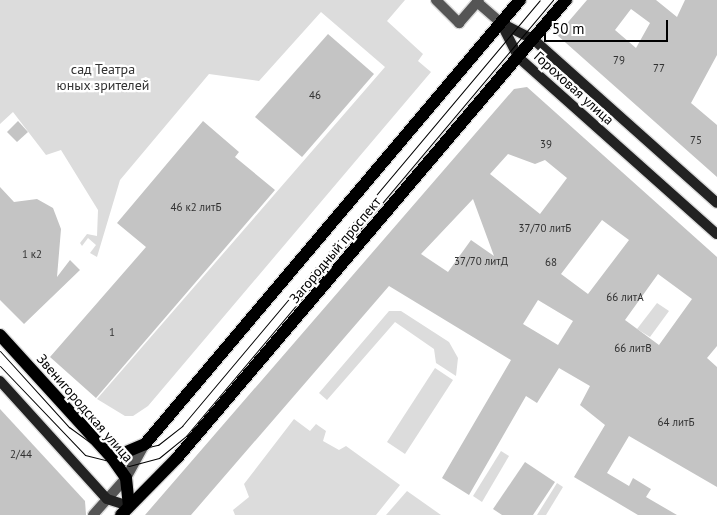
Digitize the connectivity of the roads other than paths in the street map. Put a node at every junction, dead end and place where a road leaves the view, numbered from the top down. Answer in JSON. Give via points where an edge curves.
{"nodes":[{"id":1,"x":436,"y":0,"type":"edge"},
{"id":2,"x":520,"y":0,"type":"edge"},
{"id":3,"x":566,"y":0,"type":"edge"},
{"id":4,"x":478,"y":1,"type":"edge"},
{"id":5,"x":501,"y":23,"type":"junction"},
{"id":6,"x":533,"y":39,"type":"junction"},
{"id":7,"x":518,"y":57,"type":"junction"},
{"id":8,"x":717,"y":203,"type":"edge"},
{"id":9,"x":717,"y":234,"type":"edge"},
{"id":10,"x":0,"y":335,"type":"edge"},
{"id":11,"x":0,"y":381,"type":"edge"},
{"id":12,"x":145,"y":444,"type":"junction"},
{"id":13,"x":112,"y":458,"type":"junction"},
{"id":14,"x":126,"y":478,"type":"junction"},
{"id":15,"x":107,"y":499,"type":"junction"},
{"id":16,"x":125,"y":510,"type":"edge"},
{"id":17,"x":93,"y":515,"type":"edge"}],
"edges":[{"from":1,"to":4,"type":"street","via":[[459,23]]},
{"from":2,"to":5,"type":"main road","name":"Загородный проспект"},
{"from":3,"to":6,"type":"main road","name":"Загородный проспект"},
{"from":4,"to":5,"type":"street"},
{"from":5,"to":6,"type":"main road","name":"Гороховая улица"},
{"from":5,"to":7,"type":"main road","name":"Гороховая улица"},
{"from":5,"to":12,"type":"main road","name":"Загородный проспект"},
{"from":6,"to":7,"type":"main road","name":"Загородный проспект"},
{"from":6,"to":8,"type":"main road","name":"Гороховая улица"},
{"from":7,"to":9,"type":"main road","name":"Гороховая улица"},
{"from":7,"to":16,"type":"main road","name":"Загородный проспект","via":[[177,458]]},
{"from":10,"to":13,"type":"main road","name":"Звенигородская улица"},
{"from":11,"to":15,"type":"main road"},
{"from":12,"to":13,"type":"main road","name":"Загородный проспект"},
{"from":12,"to":14,"type":"street","name":"Загородный проспект"},
{"from":13,"to":14,"type":"main road","name":"Звенигородская улица"},
{"from":14,"to":15,"type":"street","name":"Загородный проспект"},
{"from":14,"to":16,"type":"main road","name":"Звенигородская улица"},
{"from":15,"to":16,"type":"main road"},
{"from":15,"to":17,"type":"street","name":"Загородный проспект"}]}
